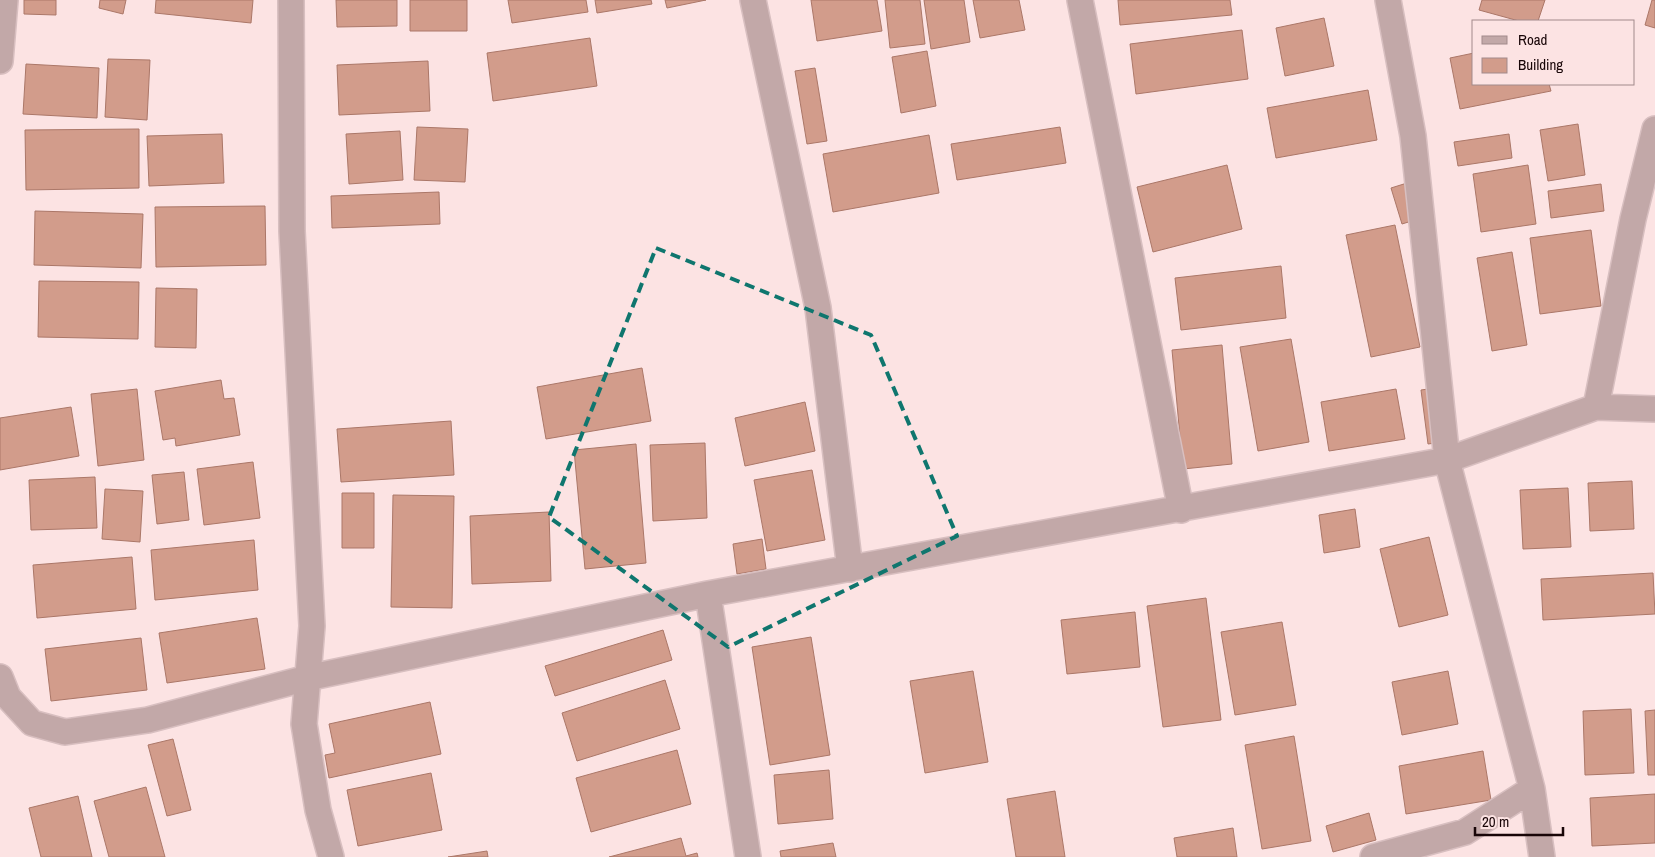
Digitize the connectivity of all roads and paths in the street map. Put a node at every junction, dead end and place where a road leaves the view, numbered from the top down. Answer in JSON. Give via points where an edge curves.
{"nodes":[{"id":1,"x":4,"y":0,"type":"edge"},
{"id":2,"x":291,"y":0,"type":"edge"},
{"id":3,"x":752,"y":0,"type":"edge"},
{"id":4,"x":1080,"y":0,"type":"edge"},
{"id":5,"x":1388,"y":0,"type":"edge"},
{"id":6,"x":0,"y":61,"type":"edge"},
{"id":7,"x":1655,"y":129,"type":"edge"},
{"id":8,"x":1596,"y":407,"type":"junction"},
{"id":9,"x":1655,"y":409,"type":"edge"},
{"id":10,"x":1447,"y":460,"type":"junction"},
{"id":11,"x":1181,"y":510,"type":"junction"},
{"id":12,"x":850,"y":569,"type":"junction"},
{"id":13,"x":708,"y":594,"type":"junction"},
{"id":14,"x":0,"y":677,"type":"edge"},
{"id":15,"x":307,"y":678,"type":"junction"},
{"id":16,"x":1532,"y":789,"type":"junction"},
{"id":17,"x":332,"y":857,"type":"edge"},
{"id":18,"x":748,"y":857,"type":"edge"},
{"id":19,"x":1373,"y":857,"type":"edge"},
{"id":20,"x":1542,"y":857,"type":"edge"}],
"edges":[{"from":1,"to":6,"type":"street"},
{"from":2,"to":15,"type":"street","via":[[292,231],[312,626]]},
{"from":3,"to":12,"type":"street","via":[[818,308]]},
{"from":4,"to":11,"type":"street"},
{"from":5,"to":10,"type":"street","via":[[1413,136]]},
{"from":7,"to":8,"type":"street","via":[[1633,219]]},
{"from":8,"to":9,"type":"street"},
{"from":8,"to":10,"type":"street"},
{"from":10,"to":11,"type":"street"},
{"from":10,"to":16,"type":"street"},
{"from":11,"to":12,"type":"street"},
{"from":12,"to":13,"type":"street"},
{"from":13,"to":15,"type":"street"},
{"from":13,"to":18,"type":"street"},
{"from":14,"to":15,"type":"street","via":[[8,697],[32,723],[65,732],[148,720]]},
{"from":15,"to":17,"type":"street","via":[[304,724],[318,810]]},
{"from":16,"to":19,"type":"street","via":[[1465,832]]},
{"from":16,"to":20,"type":"street"}]}
